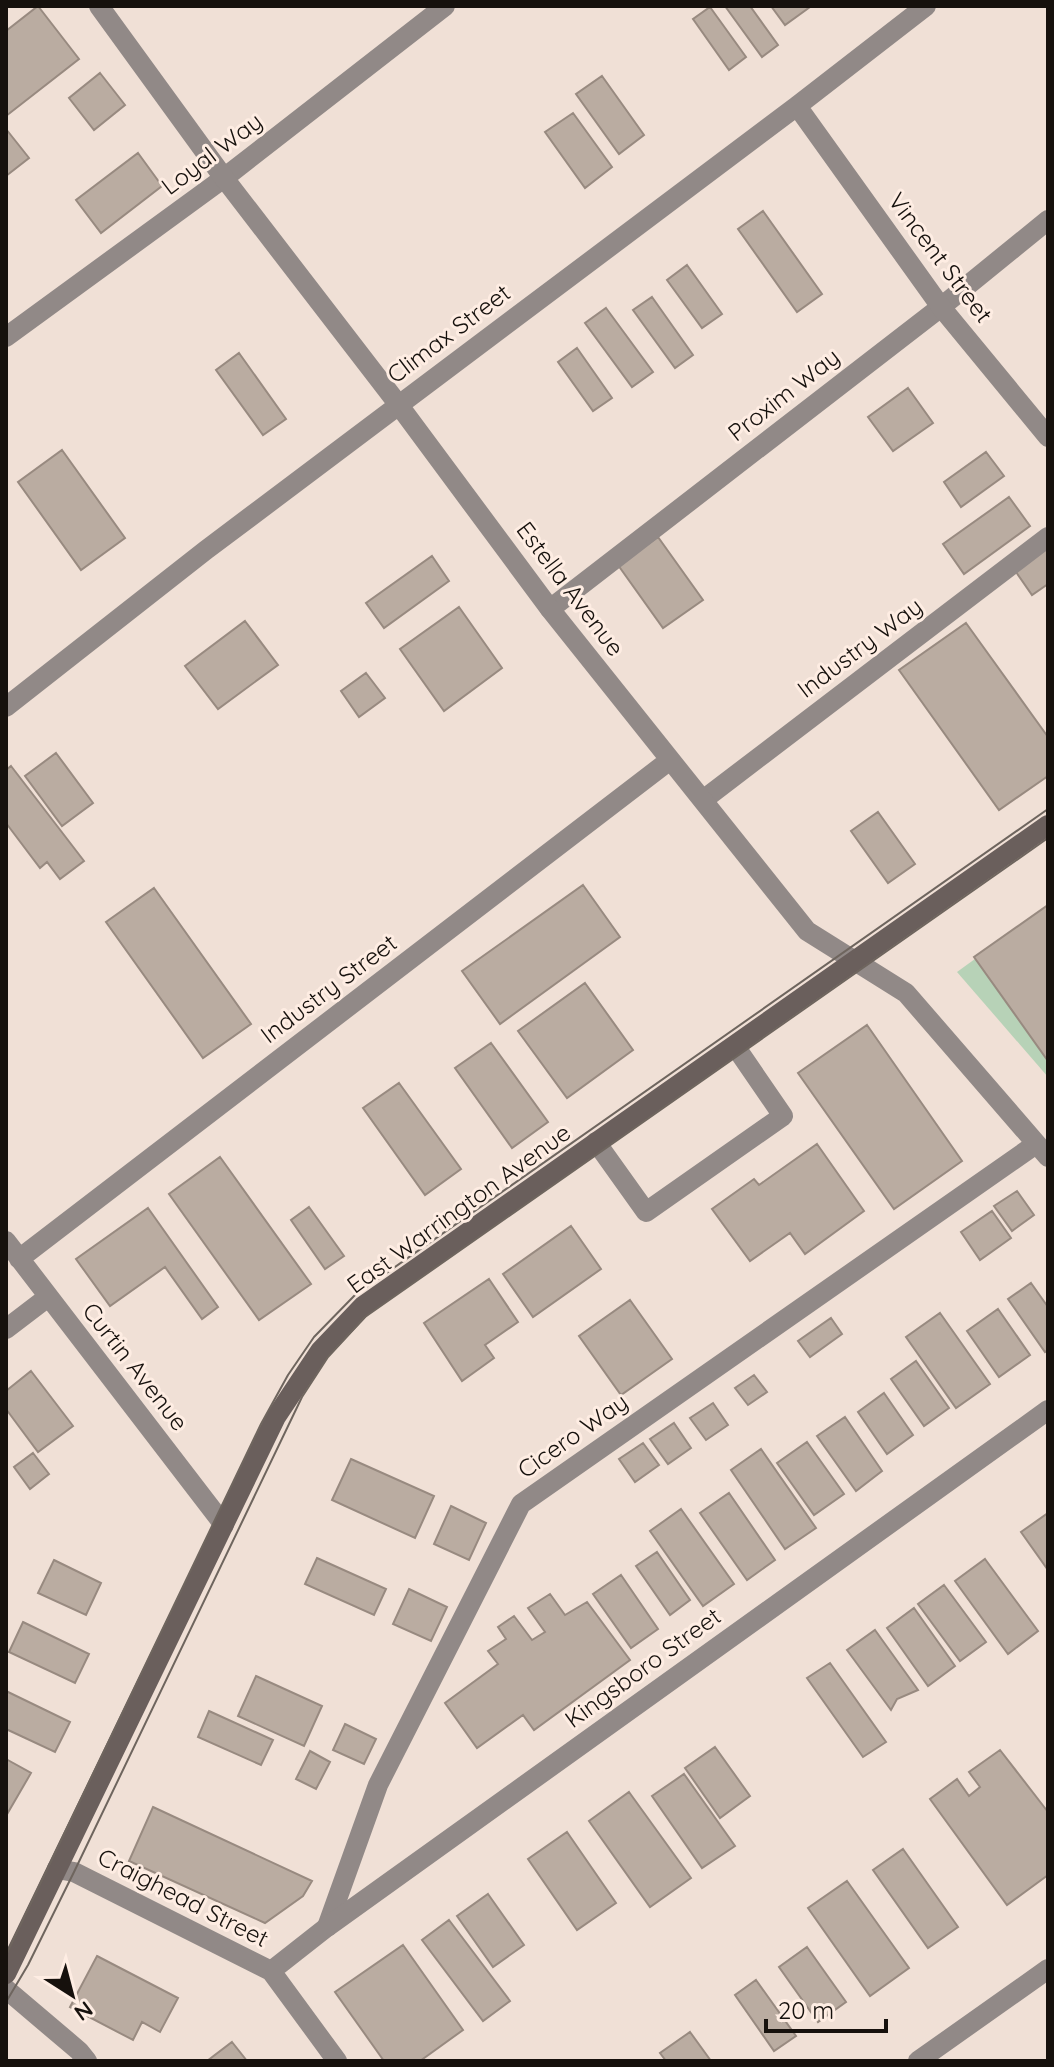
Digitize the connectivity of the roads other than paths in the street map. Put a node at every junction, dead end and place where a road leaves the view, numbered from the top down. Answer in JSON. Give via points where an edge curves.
{"nodes":[{"id":1,"x":99,"y":6,"type":"edge"},
{"id":2,"x":445,"y":6,"type":"edge"},
{"id":3,"x":926,"y":6,"type":"edge"},
{"id":4,"x":797,"y":106,"type":"junction"},
{"id":5,"x":224,"y":178,"type":"junction"},
{"id":6,"x":1048,"y":220,"type":"edge"},
{"id":7,"x":941,"y":307,"type":"junction"},
{"id":8,"x":6,"y":337,"type":"edge"},
{"id":9,"x":398,"y":404,"type":"junction"},
{"id":10,"x":1048,"y":437,"type":"edge"},
{"id":11,"x":1048,"y":537,"type":"edge"},
{"id":12,"x":550,"y":609,"type":"junction"},
{"id":13,"x":6,"y":707,"type":"edge"},
{"id":14,"x":670,"y":760,"type":"junction"},
{"id":15,"x":703,"y":800,"type":"junction"},
{"id":16,"x":1048,"y":825,"type":"edge"},
{"id":17,"x":854,"y":961,"type":"junction"},
{"id":18,"x":735,"y":1046,"type":"junction"},
{"id":19,"x":596,"y":1142,"type":"junction"},
{"id":20,"x":1042,"y":1150,"type":"edge"},
{"id":21,"x":6,"y":1241,"type":"edge"},
{"id":22,"x":19,"y":1259,"type":"junction"},
{"id":23,"x":48,"y":1297,"type":"junction"},
{"id":24,"x":6,"y":1329,"type":"edge"},
{"id":25,"x":1048,"y":1410,"type":"edge"},
{"id":26,"x":224,"y":1525,"type":"junction"},
{"id":27,"x":57,"y":1869,"type":"junction"},
{"id":28,"x":327,"y":1927,"type":"junction"},
{"id":29,"x":1048,"y":1969,"type":"edge"},
{"id":30,"x":271,"y":1971,"type":"junction"},
{"id":31,"x":6,"y":1974,"type":"edge"},
{"id":32,"x":6,"y":1989,"type":"edge"},
{"id":33,"x":87,"y":2061,"type":"edge"},
{"id":34,"x":337,"y":2061,"type":"edge"},
{"id":35,"x":918,"y":2061,"type":"edge"}],
"edges":[{"from":1,"to":5,"type":"street","name":"Estella Avenue"},
{"from":2,"to":5,"type":"street","name":"Loyal Way"},
{"from":3,"to":4,"type":"street","name":"Climax Street"},
{"from":4,"to":7,"type":"street","name":"Vincent Street"},
{"from":4,"to":9,"type":"street","name":"Climax Street"},
{"from":5,"to":8,"type":"street","name":"Loyal Way"},
{"from":5,"to":9,"type":"street","name":"Estella Avenue"},
{"from":6,"to":7,"type":"street","name":"Proxim Way"},
{"from":7,"to":10,"type":"street","name":"Vincent Street"},
{"from":7,"to":12,"type":"street","name":"Proxim Way"},
{"from":9,"to":12,"type":"street","name":"Estella Avenue"},
{"from":9,"to":13,"type":"street","name":"Climax Street"},
{"from":11,"to":15,"type":"street","name":"Industry Way"},
{"from":12,"to":14,"type":"street","name":"Estella Avenue"},
{"from":14,"to":15,"type":"street","name":"Estella Avenue"},
{"from":14,"to":22,"type":"street","name":"Industry Street"},
{"from":15,"to":17,"type":"street","name":"Estella Avenue","via":[[807,931]]},
{"from":16,"to":17,"type":"main road","name":"East Warrington Avenue"},
{"from":17,"to":18,"type":"main road","name":"East Warrington Avenue"},
{"from":17,"to":20,"type":"street","name":"Estella Avenue","via":[[906,993]]},
{"from":18,"to":19,"type":"main road","name":"East Warrington Avenue"},
{"from":18,"to":19,"type":"street","via":[[783,1116],[646,1212]]},
{"from":19,"to":26,"type":"main road","name":"East Warrington Avenue","via":[[363,1306],[320,1351],[276,1417]]},
{"from":20,"to":28,"type":"street","name":"Cicero Way","via":[[521,1504],[378,1785]]},
{"from":21,"to":22,"type":"street","name":"Curtin Avenue"},
{"from":22,"to":23,"type":"street","name":"Curtin Avenue"},
{"from":23,"to":24,"type":"street"},
{"from":23,"to":26,"type":"street","name":"Curtin Avenue"},
{"from":25,"to":28,"type":"street","name":"Kingsboro Street"},
{"from":26,"to":27,"type":"main road","name":"East Warrington Avenue"},
{"from":27,"to":30,"type":"street","name":"Craighead Street","via":[[74,1872]]},
{"from":27,"to":31,"type":"main road","name":"East Warrington Avenue"},
{"from":28,"to":30,"type":"street","name":"Kingsboro Street"},
{"from":29,"to":35,"type":"street"},
{"from":30,"to":34,"type":"street","name":"Craighead Street"},
{"from":32,"to":33,"type":"street"}]}
